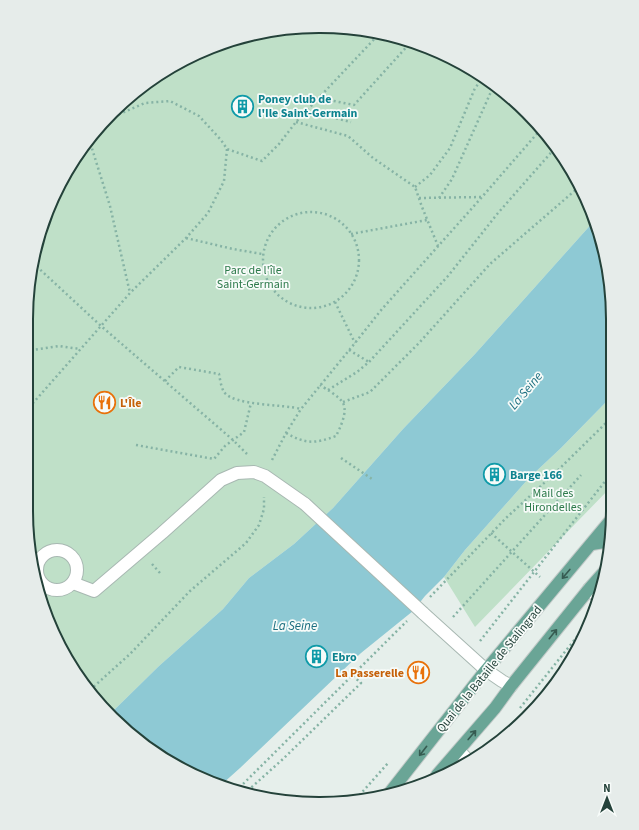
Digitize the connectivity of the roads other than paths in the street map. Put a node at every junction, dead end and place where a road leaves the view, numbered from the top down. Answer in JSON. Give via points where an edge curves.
{"nodes":[{"id":1,"x":605,"y":527,"type":"edge"},
{"id":2,"x":604,"y":542,"type":"edge"},
{"id":3,"x":592,"y":544,"type":"junction"},
{"id":4,"x":597,"y":580,"type":"edge"},
{"id":5,"x":73,"y":583,"type":"dead end"},
{"id":6,"x":589,"y":589,"type":"junction"},
{"id":7,"x":594,"y":593,"type":"edge"},
{"id":8,"x":486,"y":670,"type":"junction"},
{"id":9,"x":511,"y":686,"type":"junction"},
{"id":10,"x":459,"y":751,"type":"junction"},
{"id":11,"x":466,"y":757,"type":"edge"},
{"id":12,"x":443,"y":768,"type":"edge"},
{"id":13,"x":394,"y":787,"type":"edge"}],
"edges":[{"from":1,"to":3,"type":"main road","name":"Quai de la Bataille de Stalingrad"},
{"from":2,"to":3,"type":"main road"},
{"from":3,"to":8,"type":"main road","name":"Quai de la Bataille de Stalingrad","one_way":true},
{"from":4,"to":6,"type":"main road"},
{"from":5,"to":8,"type":"street","bridge":true,"via":[[94,591],[221,480],[237,473],[260,474],[305,504]]},
{"from":6,"to":7,"type":"street"},
{"from":9,"to":6,"type":"main road","one_way":true},
{"from":8,"to":9,"type":"street"},
{"from":8,"to":13,"type":"main road","name":"Quai de la Bataille de Stalingrad","one_way":true},
{"from":10,"to":9,"type":"main road","one_way":true},
{"from":10,"to":11,"type":"street"},
{"from":10,"to":12,"type":"main road"}]}
